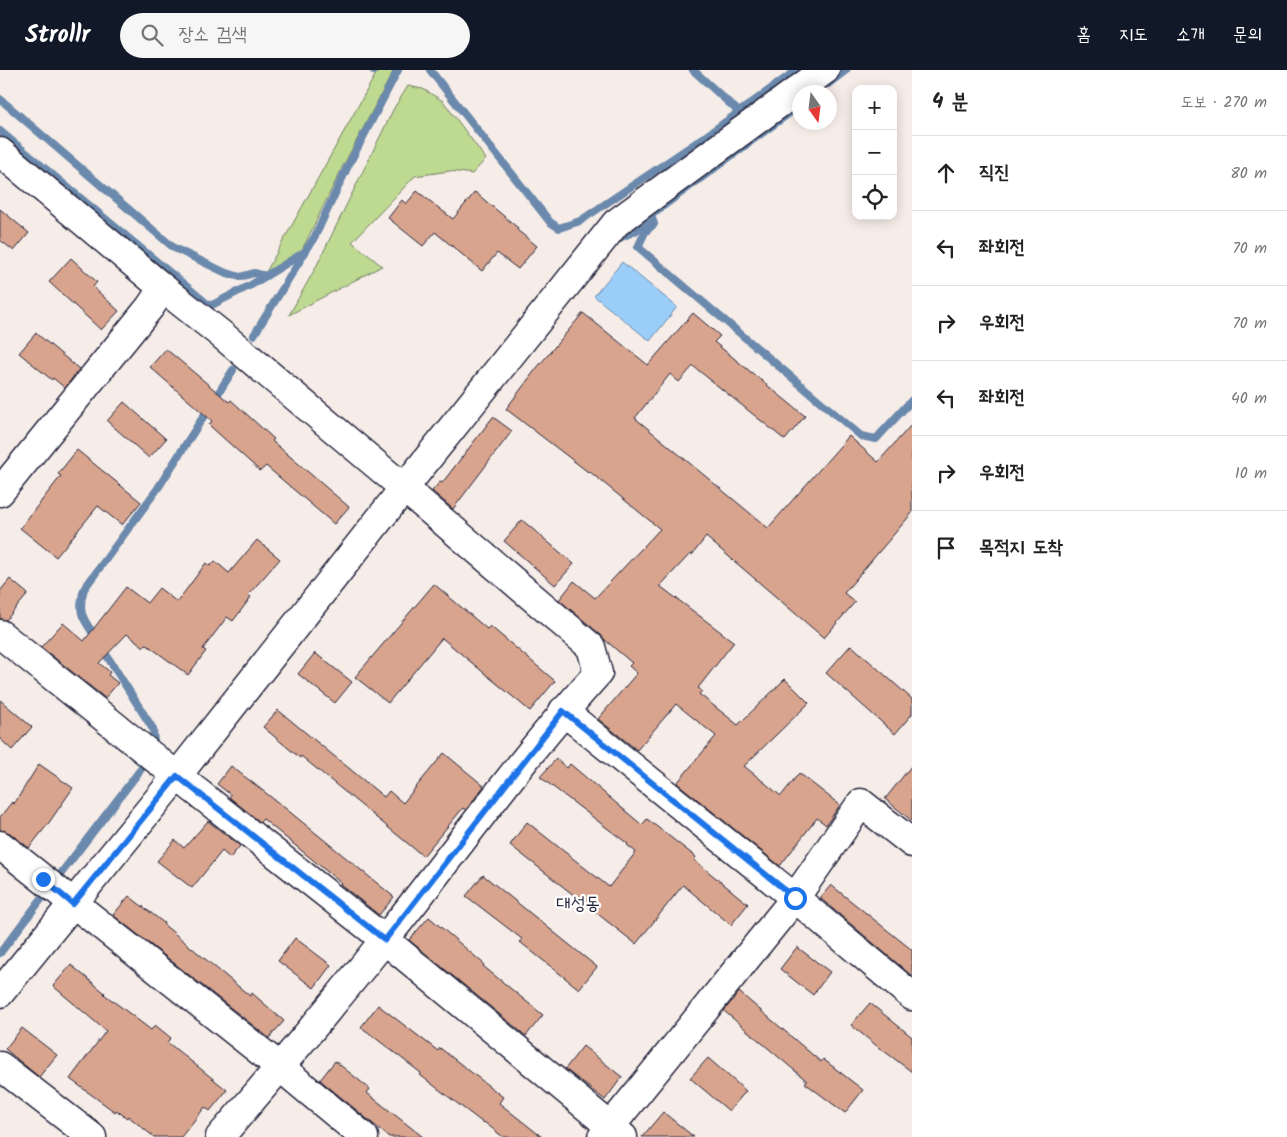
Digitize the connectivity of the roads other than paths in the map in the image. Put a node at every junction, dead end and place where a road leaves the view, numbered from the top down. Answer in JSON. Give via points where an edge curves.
{"nodes":[{"id":1,"x":825,"y":70,"type":"edge"},
{"id":2,"x":0,"y":152,"type":"edge"},
{"id":3,"x":163,"y":288,"type":"junction"},
{"id":4,"x":404,"y":488,"type":"junction"},
{"id":5,"x":0,"y":492,"type":"edge"},
{"id":6,"x":0,"y":634,"type":"edge"},
{"id":7,"x":563,"y":711,"type":"junction"},
{"id":8,"x":160,"y":763,"type":"junction"},
{"id":9,"x":912,"y":843,"type":"edge"},
{"id":10,"x":0,"y":845,"type":"edge"},
{"id":11,"x":59,"y":892,"type":"junction"},
{"id":12,"x":795,"y":898,"type":"junction"},
{"id":13,"x":385,"y":940,"type":"junction"},
{"id":14,"x":0,"y":993,"type":"edge"},
{"id":15,"x":912,"y":996,"type":"edge"},
{"id":16,"x":0,"y":1066,"type":"edge"},
{"id":17,"x":280,"y":1067,"type":"junction"},
{"id":18,"x":612,"y":1133,"type":"edge"},
{"id":19,"x":92,"y":1137,"type":"edge"},
{"id":20,"x":220,"y":1137,"type":"edge"},
{"id":21,"x":364,"y":1137,"type":"edge"}],
"edges":[{"from":1,"to":4,"type":"street","via":[[616,223]]},
{"from":2,"to":3,"type":"street"},
{"from":3,"to":4,"type":"street"},
{"from":3,"to":5,"type":"street"},
{"from":4,"to":7,"type":"street","via":[[591,647],[598,673]]},
{"from":4,"to":8,"type":"street"},
{"from":6,"to":8,"type":"street"},
{"from":7,"to":12,"type":"street"},
{"from":7,"to":13,"type":"street"},
{"from":8,"to":11,"type":"street"},
{"from":8,"to":13,"type":"street"},
{"from":9,"to":12,"type":"street","via":[[861,803]]},
{"from":10,"to":11,"type":"street"},
{"from":11,"to":14,"type":"street"},
{"from":11,"to":17,"type":"street"},
{"from":12,"to":15,"type":"street"},
{"from":12,"to":18,"type":"street"},
{"from":13,"to":17,"type":"street"},
{"from":13,"to":18,"type":"street"},
{"from":16,"to":19,"type":"street"},
{"from":17,"to":20,"type":"street"},
{"from":17,"to":21,"type":"street"}]}
